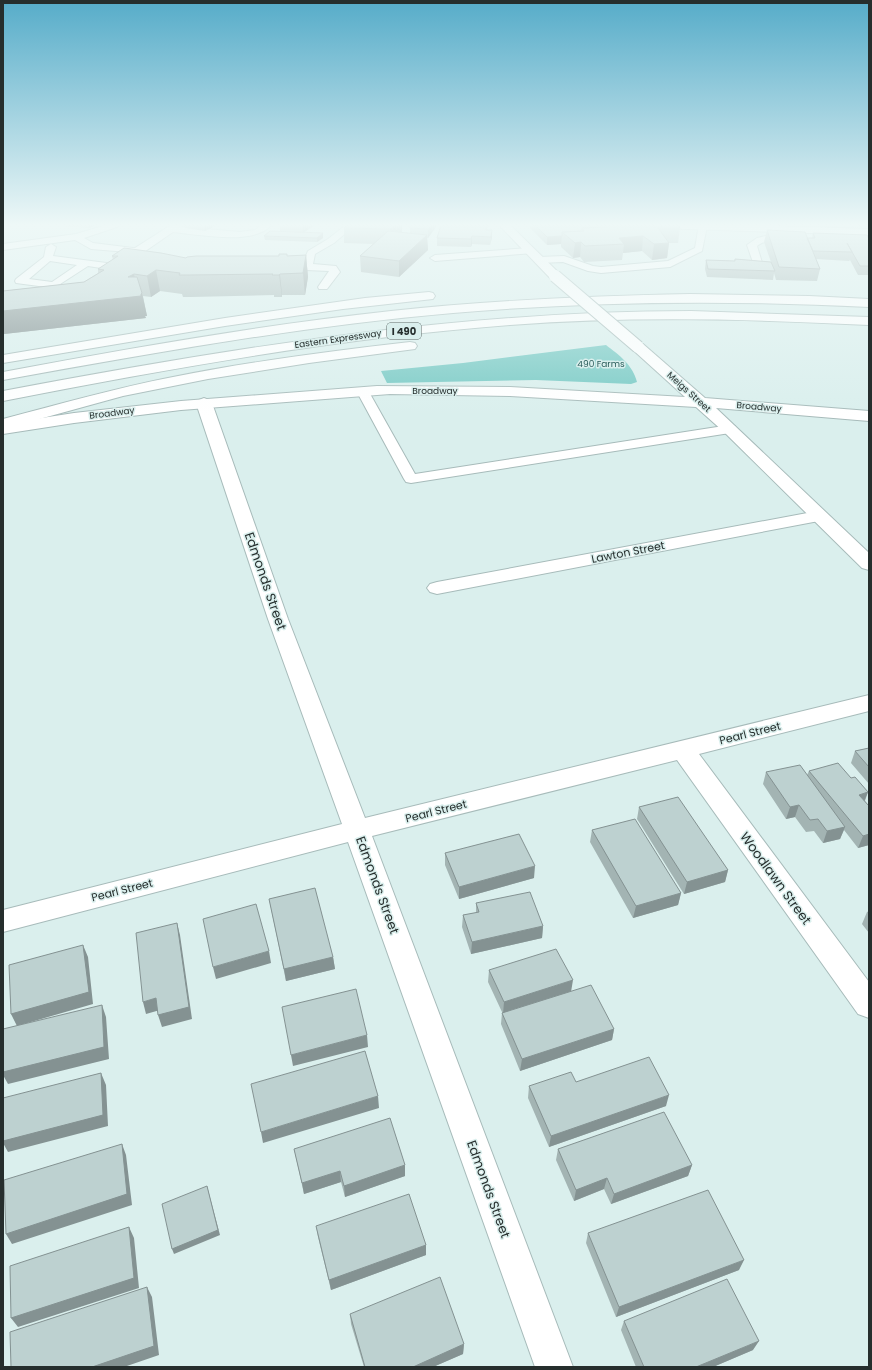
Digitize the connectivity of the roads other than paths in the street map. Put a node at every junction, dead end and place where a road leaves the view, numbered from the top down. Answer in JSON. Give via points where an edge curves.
{"nodes":[{"id":1,"x":570,"y":289,"type":"edge"},
{"id":2,"x":486,"y":294,"type":"dead end"},
{"id":3,"x":439,"y":296,"type":"dead end"},
{"id":4,"x":824,"y":300,"type":"junction"},
{"id":5,"x":869,"y":302,"type":"edge"},
{"id":6,"x":809,"y":318,"type":"junction"},
{"id":7,"x":869,"y":321,"type":"edge"},
{"id":8,"x":480,"y":337,"type":"dead end"},
{"id":9,"x":424,"y":344,"type":"dead end"},
{"id":10,"x":3,"y":359,"type":"edge"},
{"id":11,"x":3,"y":376,"type":"edge"},
{"id":12,"x":363,"y":392,"type":"junction"},
{"id":13,"x":3,"y":396,"type":"edge"},
{"id":14,"x":700,"y":402,"type":"junction"},
{"id":15,"x":204,"y":403,"type":"junction"},
{"id":16,"x":869,"y":416,"type":"edge"},
{"id":17,"x":3,"y":424,"type":"edge"},
{"id":18,"x":3,"y":429,"type":"edge"},
{"id":19,"x":730,"y":429,"type":"junction"},
{"id":20,"x":818,"y":516,"type":"junction"},
{"id":21,"x":869,"y":564,"type":"edge"},
{"id":22,"x":437,"y":588,"type":"dead end"},
{"id":23,"x":869,"y":703,"type":"edge"},
{"id":24,"x":683,"y":750,"type":"junction"},
{"id":25,"x":357,"y":830,"type":"junction"},
{"id":26,"x":3,"y":920,"type":"edge"},
{"id":27,"x":869,"y":1005,"type":"edge"},
{"id":28,"x":554,"y":1367,"type":"edge"}],
"edges":[{"from":1,"to":14,"type":"main road","name":"Meigs Street","bridge":true},
{"from":2,"to":4,"type":"main road","via":[[658,293]]},
{"from":3,"to":10,"type":"main road","via":[[289,312],[116,338]]},
{"from":4,"to":5,"type":"main road","name":"Eastern Expressway","number":"I 490"},
{"from":4,"to":11,"type":"main road","name":"Eastern Expressway","number":"I 490","via":[[628,299],[446,310],[232,336]]},
{"from":6,"to":7,"type":"main road","name":"Eastern Expressway","number":"I 490"},
{"from":6,"to":8,"type":"main road","via":[[657,322]]},
{"from":6,"to":13,"type":"main road","name":"Eastern Expressway","number":"I 490","via":[[709,314],[645,315],[457,325],[260,350]]},
{"from":9,"to":17,"type":"main road","via":[[290,362],[170,382]]},
{"from":12,"to":14,"type":"main road","name":"Broadway","via":[[533,392]]},
{"from":12,"to":15,"type":"main road","name":"Broadway"},
{"from":12,"to":19,"type":"lane","via":[[410,479]]},
{"from":14,"to":16,"type":"main road","name":"Broadway"},
{"from":14,"to":19,"type":"main road","name":"Meigs Street"},
{"from":15,"to":18,"type":"main road","name":"Broadway","via":[[125,411]]},
{"from":15,"to":25,"type":"main road","name":"Edmonds Street","via":[[278,619]]},
{"from":19,"to":20,"type":"main road","name":"Meigs Street"},
{"from":20,"to":21,"type":"main road","name":"Meigs Street"},
{"from":20,"to":22,"type":"main road","name":"Lawton Street"},
{"from":23,"to":24,"type":"main road","name":"Pearl Street"},
{"from":24,"to":25,"type":"main road","name":"Pearl Street"},
{"from":24,"to":27,"type":"main road","name":"Woodlawn Street"},
{"from":25,"to":26,"type":"main road","name":"Pearl Street"},
{"from":25,"to":28,"type":"main road","name":"Edmonds Street"}]}
